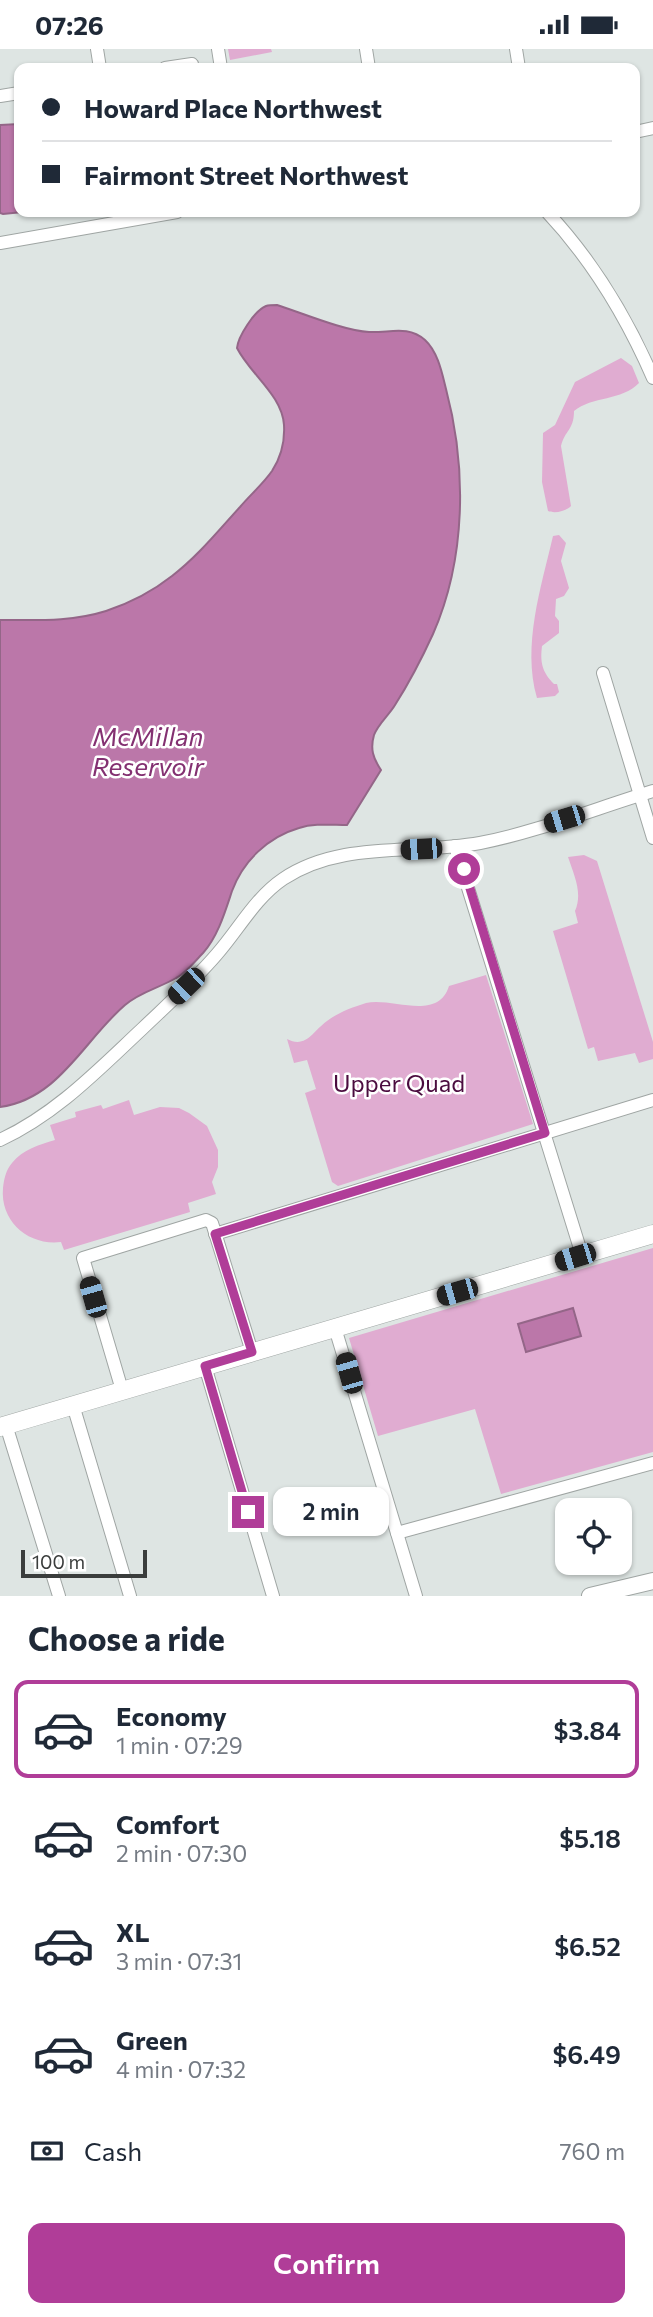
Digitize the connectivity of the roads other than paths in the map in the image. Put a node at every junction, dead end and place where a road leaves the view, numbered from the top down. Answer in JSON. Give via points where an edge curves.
{"nodes":[{"id":1,"x":119,"y":217,"type":"edge"},
{"id":2,"x":552,"y":217,"type":"edge"},
{"id":3,"x":0,"y":243,"type":"edge"},
{"id":4,"x":653,"y":378,"type":"edge"},
{"id":5,"x":603,"y":673,"type":"dead end"},
{"id":6,"x":646,"y":793,"type":"edge"},
{"id":7,"x":653,"y":838,"type":"edge"},
{"id":8,"x":455,"y":846,"type":"junction"},
{"id":9,"x":653,"y":1100,"type":"edge"},
{"id":10,"x":545,"y":1133,"type":"junction"},
{"id":11,"x":0,"y":1140,"type":"edge"},
{"id":12,"x":215,"y":1234,"type":"junction"},
{"id":13,"x":653,"y":1234,"type":"edge"},
{"id":14,"x":582,"y":1255,"type":"junction"},
{"id":15,"x":335,"y":1328,"type":"junction"},
{"id":16,"x":252,"y":1352,"type":"junction"},
{"id":17,"x":205,"y":1366,"type":"junction"},
{"id":18,"x":122,"y":1391,"type":"junction"},
{"id":19,"x":73,"y":1405,"type":"junction"},
{"id":20,"x":3,"y":1426,"type":"edge"},
{"id":21,"x":653,"y":1463,"type":"edge"},
{"id":22,"x":397,"y":1532,"type":"junction"},
{"id":23,"x":653,"y":1581,"type":"edge"},
{"id":24,"x":59,"y":1596,"type":"edge"},
{"id":25,"x":130,"y":1596,"type":"edge"},
{"id":26,"x":273,"y":1596,"type":"edge"},
{"id":27,"x":416,"y":1596,"type":"edge"},
{"id":28,"x":590,"y":1596,"type":"edge"}],
"edges":[{"from":1,"to":3,"type":"street"},
{"from":2,"to":4,"type":"street","via":[[601,278]]},
{"from":5,"to":6,"type":"street"},
{"from":6,"to":7,"type":"street"},
{"from":6,"to":8,"type":"street","via":[[503,837]]},
{"from":8,"to":10,"type":"street"},
{"from":8,"to":11,"type":"street","via":[[339,855],[284,878],[257,902],[208,965],[81,1087],[39,1119]]},
{"from":9,"to":10,"type":"street"},
{"from":10,"to":12,"type":"street"},
{"from":10,"to":14,"type":"street"},
{"from":12,"to":16,"type":"street"},
{"from":12,"to":18,"type":"street","via":[[206,1220],[85,1256],[87,1277]]},
{"from":13,"to":14,"type":"highway"},
{"from":14,"to":15,"type":"highway"},
{"from":15,"to":16,"type":"highway"},
{"from":15,"to":22,"type":"street"},
{"from":16,"to":17,"type":"highway"},
{"from":17,"to":18,"type":"highway"},
{"from":17,"to":26,"type":"street"},
{"from":18,"to":19,"type":"highway"},
{"from":19,"to":20,"type":"highway"},
{"from":19,"to":25,"type":"street"},
{"from":20,"to":24,"type":"street"},
{"from":21,"to":22,"type":"street"},
{"from":22,"to":27,"type":"street"},
{"from":23,"to":28,"type":"main road"}]}
